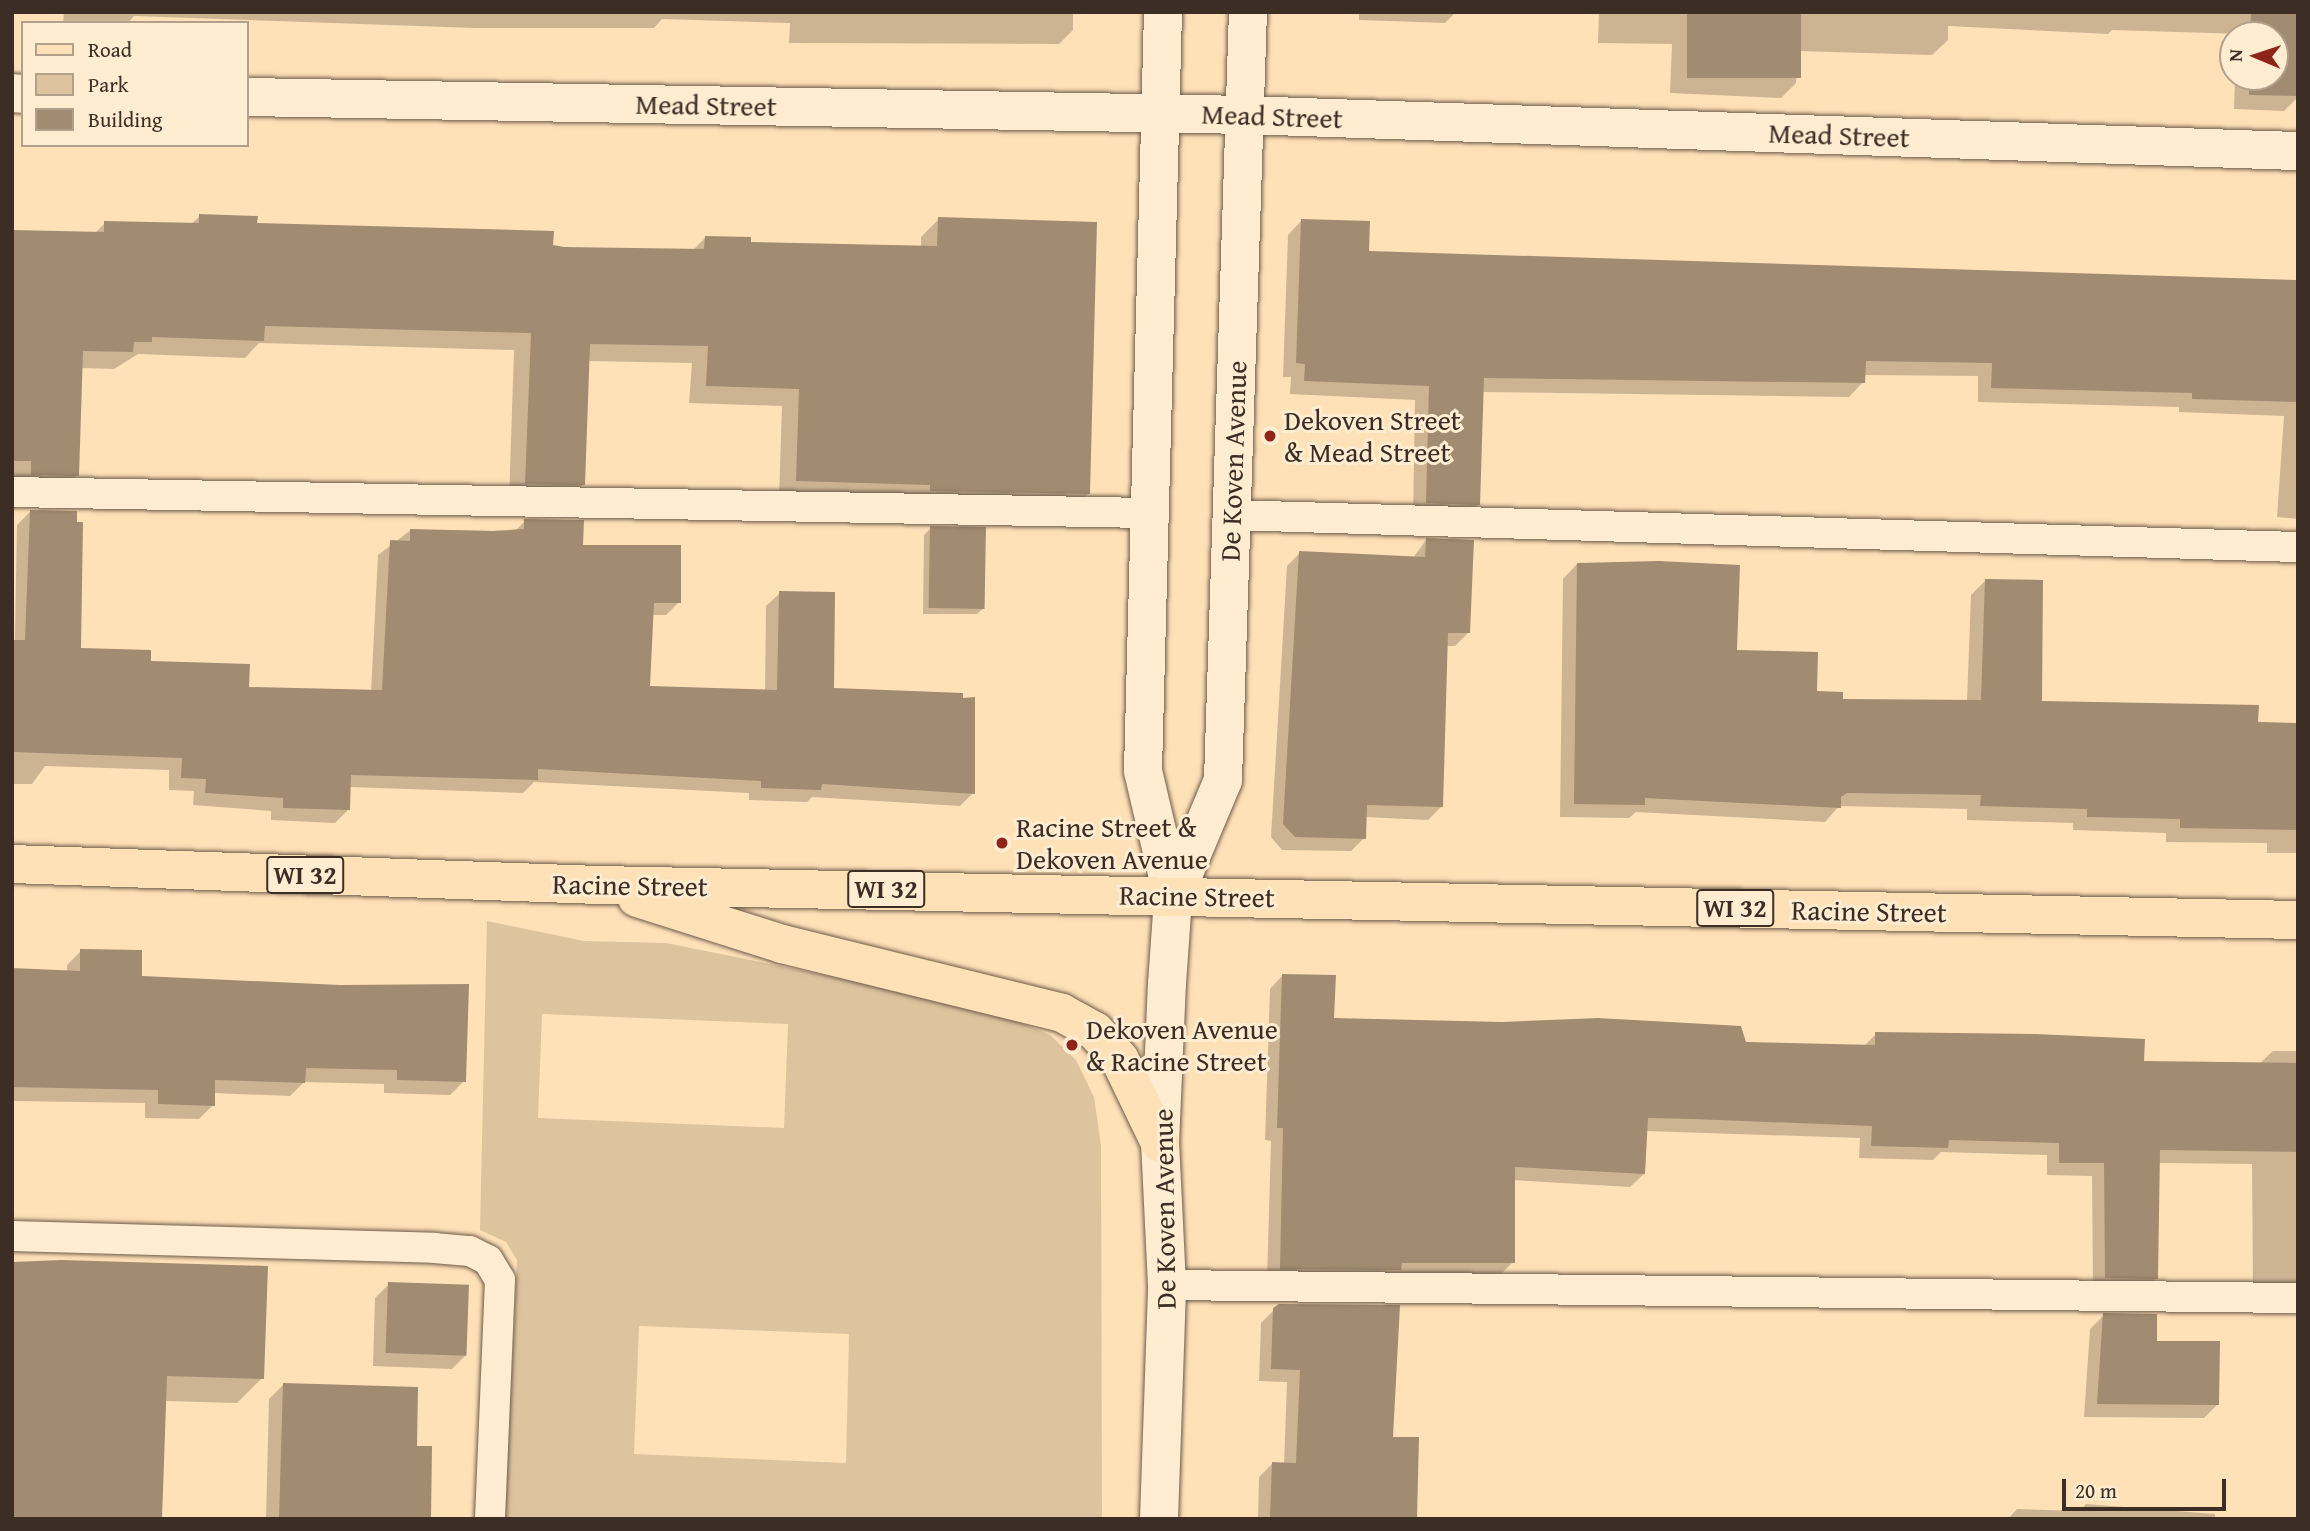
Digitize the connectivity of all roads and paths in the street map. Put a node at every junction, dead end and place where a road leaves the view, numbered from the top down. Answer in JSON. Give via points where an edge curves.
{"nodes":[{"id":1,"x":1163,"y":12,"type":"edge"},
{"id":2,"x":1248,"y":12,"type":"edge"},
{"id":3,"x":248,"y":97,"type":"edge"},
{"id":4,"x":1159,"y":113,"type":"junction"},
{"id":5,"x":1244,"y":115,"type":"junction"},
{"id":6,"x":2298,"y":151,"type":"edge"},
{"id":7,"x":12,"y":492,"type":"edge"},
{"id":8,"x":1152,"y":513,"type":"junction"},
{"id":9,"x":1231,"y":515,"type":"junction"},
{"id":10,"x":2298,"y":547,"type":"edge"},
{"id":11,"x":12,"y":864,"type":"edge"},
{"id":12,"x":599,"y":885,"type":"junction"},
{"id":13,"x":1173,"y":899,"type":"junction"},
{"id":14,"x":2298,"y":920,"type":"edge"},
{"id":15,"x":1160,"y":1143,"type":"junction"},
{"id":16,"x":12,"y":1236,"type":"edge"},
{"id":17,"x":1167,"y":1285,"type":"junction"},
{"id":18,"x":2298,"y":1298,"type":"edge"},
{"id":19,"x":490,"y":1519,"type":"edge"},
{"id":20,"x":1159,"y":1519,"type":"edge"}],
"edges":[{"from":1,"to":4,"type":"street","name":"De Koven Avenue"},
{"from":2,"to":5,"type":"street","name":"De Koven Avenue"},
{"from":3,"to":4,"type":"street","name":"Mead Street"},
{"from":4,"to":5,"type":"street","name":"Mead Street"},
{"from":4,"to":8,"type":"street","name":"De Koven Avenue"},
{"from":5,"to":6,"type":"street","name":"Mead Street"},
{"from":5,"to":9,"type":"street","name":"De Koven Avenue"},
{"from":7,"to":8,"type":"lane"},
{"from":8,"to":13,"type":"street","name":"De Koven Avenue","via":[[1143,771]]},
{"from":9,"to":10,"type":"lane"},
{"from":9,"to":13,"type":"street","name":"De Koven Avenue","via":[[1223,780]]},
{"from":11,"to":12,"type":"main road","name":"Racine Street","number":"WI 32"},
{"from":12,"to":13,"type":"main road","name":"Racine Street","number":"WI 32","via":[[1073,892]]},
{"from":12,"to":15,"type":"main road","via":[[782,944],[1062,1013],[1095,1031],[1120,1060]]},
{"from":13,"to":14,"type":"main road","name":"Racine Street","number":"WI 32"},
{"from":13,"to":15,"type":"street","name":"De Koven Avenue"},
{"from":15,"to":17,"type":"street","name":"De Koven Avenue"},
{"from":16,"to":19,"type":"lane","via":[[434,1248],[470,1251],[488,1260],[500,1280]]},
{"from":17,"to":18,"type":"lane"},
{"from":17,"to":20,"type":"street","name":"De Koven Avenue"}]}
